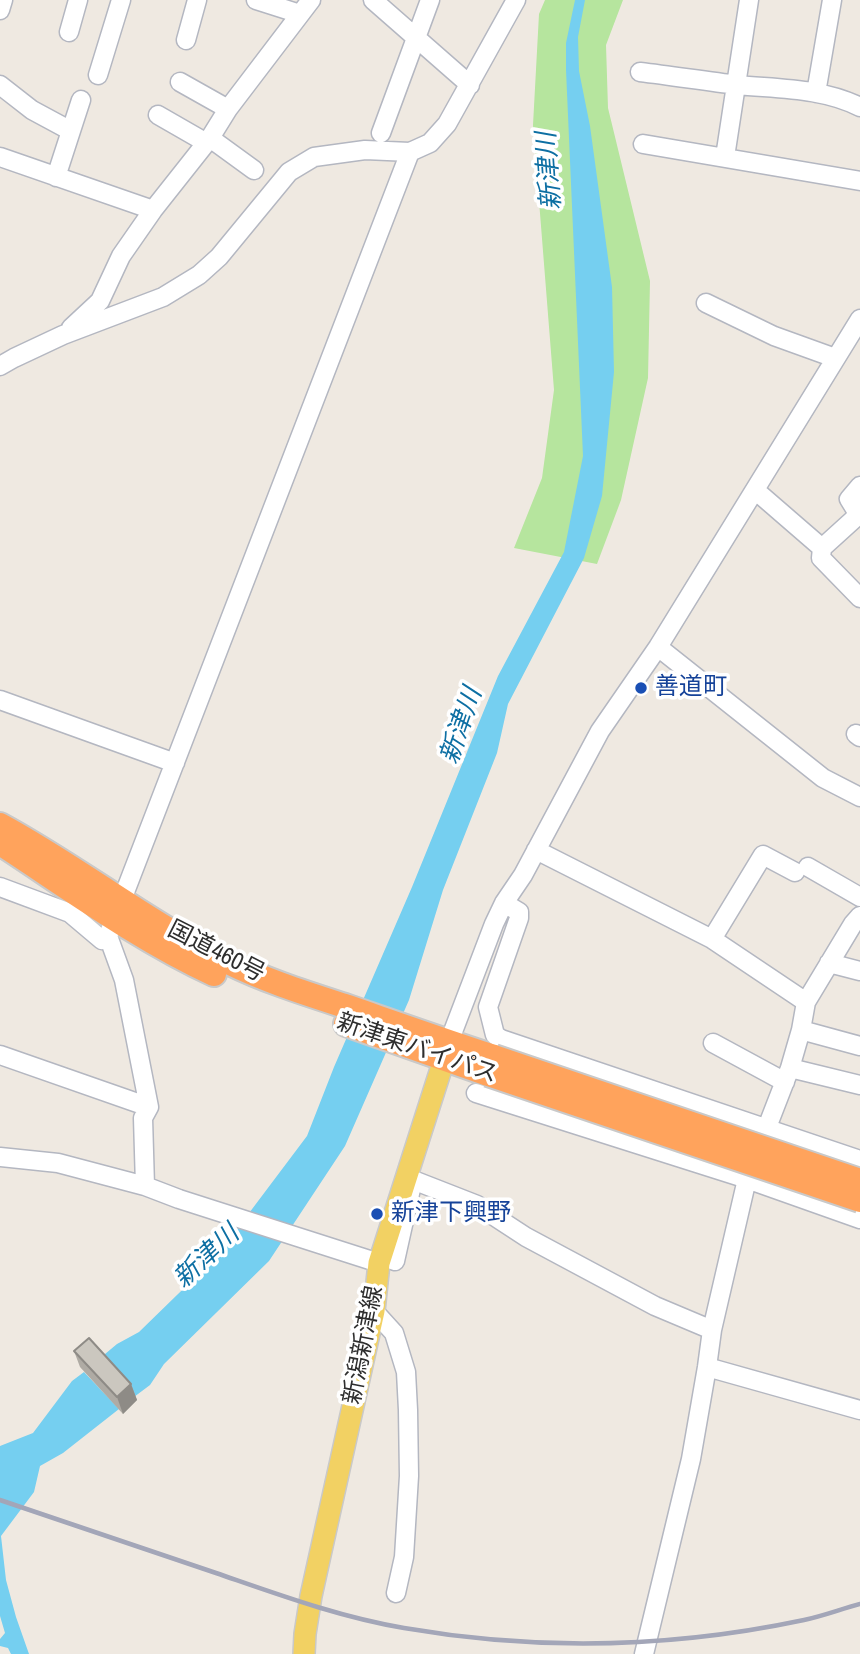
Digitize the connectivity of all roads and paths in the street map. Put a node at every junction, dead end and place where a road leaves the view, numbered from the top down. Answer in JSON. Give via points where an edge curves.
{"nodes":[{"id":1,"x":3,"y":0,"type":"edge"},
{"id":2,"x":78,"y":0,"type":"edge"},
{"id":3,"x":121,"y":0,"type":"edge"},
{"id":4,"x":197,"y":0,"type":"edge"},
{"id":5,"x":256,"y":0,"type":"edge"},
{"id":6,"x":373,"y":0,"type":"edge"},
{"id":7,"x":430,"y":0,"type":"edge"},
{"id":8,"x":516,"y":0,"type":"edge"},
{"id":9,"x":749,"y":0,"type":"edge"},
{"id":10,"x":832,"y":0,"type":"edge"},
{"id":11,"x":305,"y":7,"type":"edge"},
{"id":12,"x":0,"y":10,"type":"edge"},
{"id":13,"x":69,"y":32,"type":"dead end"},
{"id":14,"x":416,"y":38,"type":"junction"},
{"id":15,"x":186,"y":40,"type":"dead end"},
{"id":16,"x":640,"y":72,"type":"dead end"},
{"id":17,"x":98,"y":75,"type":"dead end"},
{"id":18,"x":180,"y":82,"type":"dead end"},
{"id":19,"x":735,"y":84,"type":"junction"},
{"id":20,"x":0,"y":85,"type":"edge"},
{"id":21,"x":470,"y":85,"type":"junction"},
{"id":22,"x":816,"y":93,"type":"junction"},
{"id":23,"x":81,"y":100,"type":"dead end"},
{"id":24,"x":860,"y":107,"type":"edge"},
{"id":25,"x":228,"y":109,"type":"junction"},
{"id":26,"x":158,"y":115,"type":"dead end"},
{"id":27,"x":71,"y":131,"type":"junction"},
{"id":28,"x":381,"y":133,"type":"dead end"},
{"id":29,"x":207,"y":140,"type":"junction"},
{"id":30,"x":643,"y":144,"type":"dead end"},
{"id":31,"x":410,"y":152,"type":"junction"},
{"id":32,"x":0,"y":157,"type":"edge"},
{"id":33,"x":725,"y":157,"type":"junction"},
{"id":34,"x":254,"y":170,"type":"dead end"},
{"id":35,"x":56,"y":177,"type":"junction"},
{"id":36,"x":860,"y":181,"type":"edge"},
{"id":37,"x":153,"y":210,"type":"junction"},
{"id":38,"x":706,"y":303,"type":"dead end"},
{"id":39,"x":860,"y":319,"type":"edge"},
{"id":40,"x":63,"y":335,"type":"junction"},
{"id":41,"x":835,"y":358,"type":"junction"},
{"id":42,"x":0,"y":366,"type":"edge"},
{"id":43,"x":860,"y":486,"type":"edge"},
{"id":44,"x":754,"y":490,"type":"junction"},
{"id":45,"x":822,"y":548,"type":"junction"},
{"id":46,"x":860,"y":598,"type":"edge"},
{"id":47,"x":659,"y":647,"type":"junction"},
{"id":48,"x":0,"y":700,"type":"edge"},
{"id":49,"x":174,"y":763,"type":"junction"},
{"id":50,"x":860,"y":797,"type":"edge"},
{"id":51,"x":0,"y":825,"type":"edge"},
{"id":52,"x":0,"y":843,"type":"edge"},
{"id":53,"x":536,"y":850,"type":"junction"},
{"id":54,"x":0,"y":887,"type":"edge"},
{"id":55,"x":860,"y":897,"type":"edge"},
{"id":56,"x":504,"y":903,"type":"junction"},
{"id":57,"x":115,"y":919,"type":"junction"},
{"id":58,"x":858,"y":922,"type":"edge"},
{"id":59,"x":712,"y":939,"type":"junction"},
{"id":60,"x":829,"y":964,"type":"junction"},
{"id":61,"x":860,"y":971,"type":"edge"},
{"id":62,"x":806,"y":1002,"type":"junction"},
{"id":63,"x":801,"y":1031,"type":"junction"},
{"id":64,"x":713,"y":1043,"type":"dead end"},
{"id":65,"x":860,"y":1046,"type":"edge"},
{"id":66,"x":447,"y":1051,"type":"junction"},
{"id":67,"x":0,"y":1055,"type":"edge"},
{"id":68,"x":486,"y":1074,"type":"junction"},
{"id":69,"x":788,"y":1075,"type":"junction"},
{"id":70,"x":860,"y":1085,"type":"edge"},
{"id":71,"x":149,"y":1107,"type":"junction"},
{"id":72,"x":766,"y":1128,"type":"junction"},
{"id":73,"x":0,"y":1157,"type":"edge"},
{"id":74,"x":860,"y":1160,"type":"edge"},
{"id":75,"x":747,"y":1179,"type":"junction"},
{"id":76,"x":860,"y":1181,"type":"edge"},
{"id":77,"x":145,"y":1186,"type":"junction"},
{"id":78,"x":860,"y":1199,"type":"edge"},
{"id":79,"x":860,"y":1219,"type":"edge"},
{"id":80,"x":380,"y":1260,"type":"junction"},
{"id":81,"x":374,"y":1311,"type":"junction"},
{"id":82,"x":712,"y":1330,"type":"junction"},
{"id":83,"x":707,"y":1367,"type":"junction"},
{"id":84,"x":860,"y":1410,"type":"edge"},
{"id":85,"x":396,"y":1593,"type":"dead end"},
{"id":86,"x":303,"y":1654,"type":"edge"},
{"id":87,"x":644,"y":1654,"type":"edge"}],
"edges":[{"from":1,"to":12,"type":"street"},
{"from":2,"to":13,"type":"street"},
{"from":3,"to":17,"type":"street"},
{"from":4,"to":15,"type":"street"},
{"from":5,"to":11,"type":"street"},
{"from":6,"to":14,"type":"street"},
{"from":7,"to":14,"type":"street"},
{"from":8,"to":21,"type":"street"},
{"from":9,"to":19,"type":"street"},
{"from":10,"to":22,"type":"street"},
{"from":11,"to":25,"type":"street"},
{"from":14,"to":21,"type":"street"},
{"from":14,"to":28,"type":"street"},
{"from":16,"to":19,"type":"street"},
{"from":18,"to":25,"type":"street"},
{"from":19,"to":22,"type":"street"},
{"from":19,"to":33,"type":"street"},
{"from":20,"to":27,"type":"street","via":[[32,110]]},
{"from":21,"to":31,"type":"street","via":[[430,143]]},
{"from":22,"to":24,"type":"street"},
{"from":23,"to":27,"type":"street"},
{"from":25,"to":29,"type":"street"},
{"from":26,"to":29,"type":"street"},
{"from":27,"to":35,"type":"street"},
{"from":29,"to":34,"type":"street"},
{"from":29,"to":37,"type":"street"},
{"from":30,"to":33,"type":"street"},
{"from":31,"to":40,"type":"street","via":[[365,150],[314,157],[289,172],[200,275],[163,297]]},
{"from":31,"to":49,"type":"street"},
{"from":32,"to":35,"type":"street"},
{"from":33,"to":36,"type":"street"},
{"from":35,"to":37,"type":"street"},
{"from":37,"to":40,"type":"street","via":[[121,256],[100,301]]},
{"from":38,"to":41,"type":"street"},
{"from":39,"to":41,"type":"street"},
{"from":40,"to":42,"type":"street"},
{"from":41,"to":44,"type":"street"},
{"from":43,"to":45,"type":"street","via":[[849,499],[857,512],[854,519]]},
{"from":44,"to":45,"type":"street"},
{"from":44,"to":47,"type":"street"},
{"from":45,"to":46,"type":"street","via":[[821,558]]},
{"from":47,"to":50,"type":"street","via":[[823,778]]},
{"from":47,"to":53,"type":"street","via":[[600,731]]},
{"from":48,"to":49,"type":"street"},
{"from":49,"to":57,"type":"street"},
{"from":51,"to":57,"type":"highway","name":"国道460号","via":[[38,845]]},
{"from":52,"to":57,"type":"highway"},
{"from":53,"to":56,"type":"street"},
{"from":53,"to":59,"type":"street"},
{"from":54,"to":57,"type":"street","via":[[70,913],[102,940]]},
{"from":55,"to":59,"type":"street","via":[[763,855]]},
{"from":56,"to":66,"type":"street"},
{"from":56,"to":72,"type":"street","via":[[519,912],[519,918],[488,1007],[495,1035]]},
{"from":57,"to":66,"type":"highway","name":"国道460号","via":[[196,946],[331,1010]]},
{"from":57,"to":71,"type":"street"},
{"from":58,"to":60,"type":"street"},
{"from":59,"to":62,"type":"street"},
{"from":60,"to":61,"type":"street"},
{"from":60,"to":62,"type":"street"},
{"from":62,"to":63,"type":"street"},
{"from":63,"to":65,"type":"street"},
{"from":63,"to":69,"type":"street"},
{"from":64,"to":69,"type":"street"},
{"from":66,"to":68,"type":"highway","name":"新津東バイパス"},
{"from":66,"to":80,"type":"main road","name":"新潟新津線"},
{"from":67,"to":71,"type":"street"},
{"from":68,"to":75,"type":"street"},
{"from":68,"to":76,"type":"highway","name":"新津東バイパス","bridge":true},
{"from":68,"to":78,"type":"highway","name":"新津東バイパス","bridge":true},
{"from":69,"to":70,"type":"street"},
{"from":69,"to":72,"type":"street"},
{"from":71,"to":77,"type":"street","via":[[143,1118]]},
{"from":72,"to":74,"type":"street"},
{"from":72,"to":75,"type":"street"},
{"from":73,"to":77,"type":"street","via":[[58,1163]]},
{"from":75,"to":79,"type":"street"},
{"from":75,"to":82,"type":"street"},
{"from":77,"to":80,"type":"street","via":[[298,1238]]},
{"from":80,"to":81,"type":"main road","name":"新潟新津線"},
{"from":80,"to":82,"type":"street","via":[[395,1261],[413,1180],[477,1205],[526,1237],[655,1306]]},
{"from":81,"to":85,"type":"street","via":[[394,1333],[406,1372],[409,1476],[404,1558]]},
{"from":81,"to":86,"type":"main road","name":"新潟新津線","via":[[311,1596]]},
{"from":82,"to":83,"type":"street"},
{"from":83,"to":84,"type":"street"},
{"from":83,"to":87,"type":"street","via":[[691,1459]]}]}
